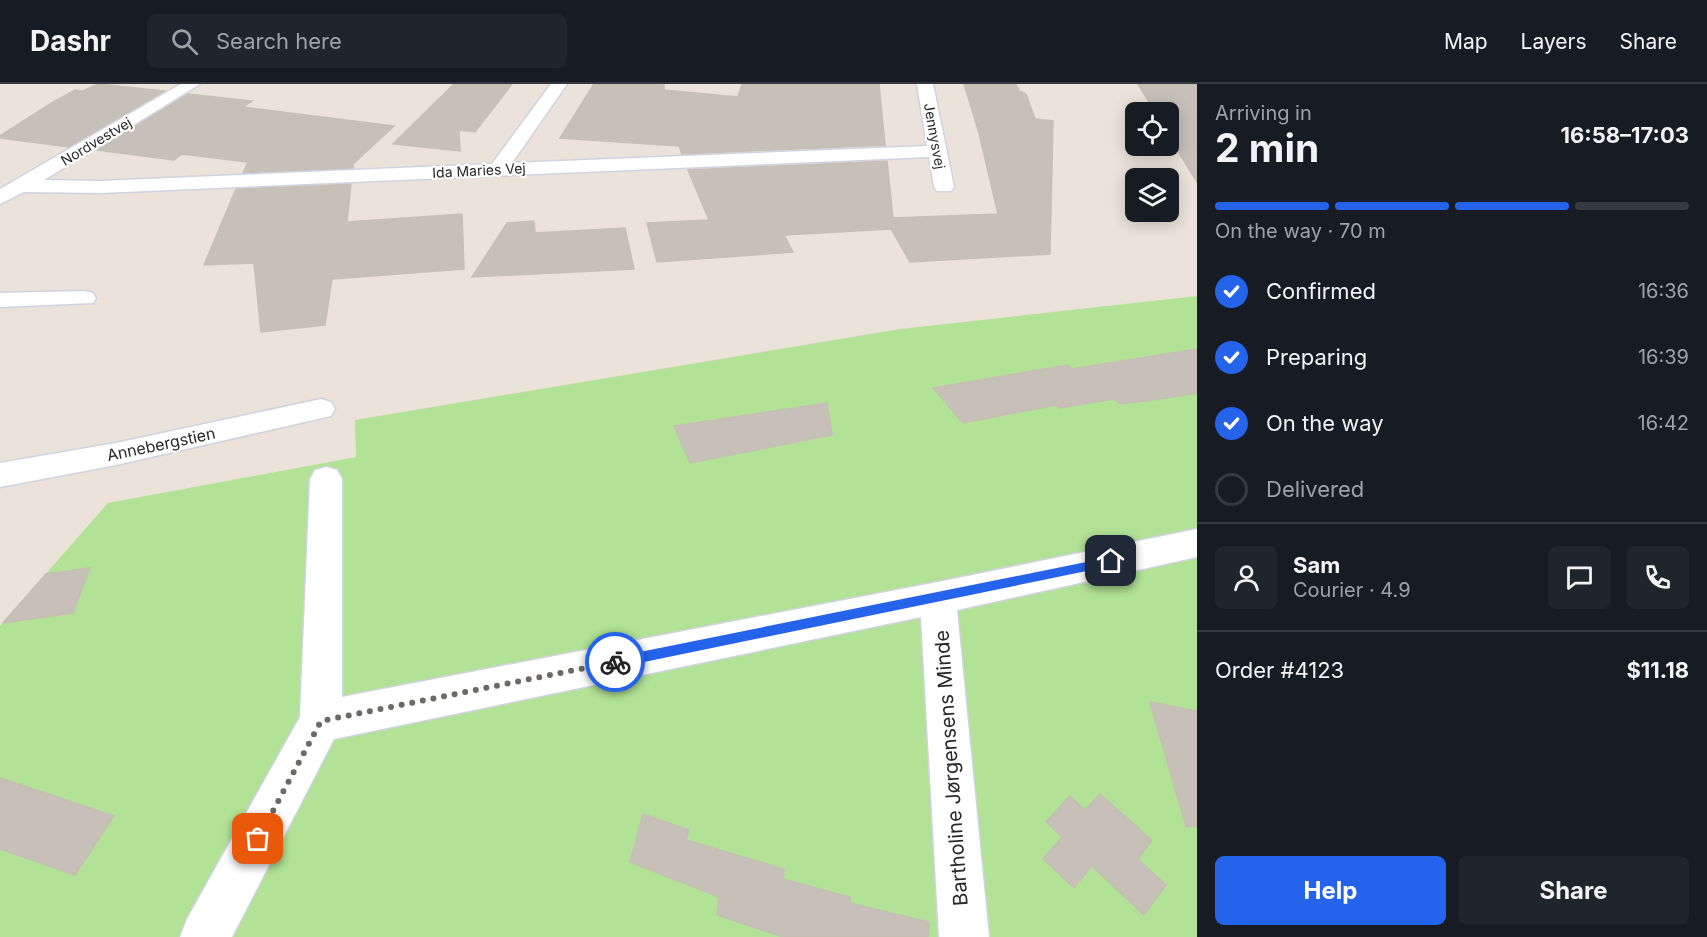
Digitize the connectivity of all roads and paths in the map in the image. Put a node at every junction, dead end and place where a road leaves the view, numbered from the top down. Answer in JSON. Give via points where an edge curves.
{"nodes":[{"id":1,"x":192,"y":84,"type":"edge"},
{"id":2,"x":559,"y":84,"type":"edge"},
{"id":3,"x":926,"y":84,"type":"edge"},
{"id":4,"x":937,"y":151,"type":"junction"},
{"id":5,"x":498,"y":169,"type":"junction"},
{"id":6,"x":21,"y":186,"type":"junction"},
{"id":7,"x":944,"y":187,"type":"dead end"},
{"id":8,"x":0,"y":198,"type":"edge"},
{"id":9,"x":84,"y":298,"type":"dead end"},
{"id":10,"x":0,"y":300,"type":"edge"},
{"id":11,"x":321,"y":409,"type":"dead end"},
{"id":12,"x":0,"y":475,"type":"edge"},
{"id":13,"x":326,"y":479,"type":"dead end"},
{"id":14,"x":1197,"y":543,"type":"edge"},
{"id":15,"x":938,"y":598,"type":"junction"},
{"id":16,"x":321,"y":721,"type":"junction"},
{"id":17,"x":205,"y":937,"type":"edge"},
{"id":18,"x":964,"y":937,"type":"edge"}],
"edges":[{"from":1,"to":6,"type":"street","name":"Nordvestvej"},
{"from":2,"to":5,"type":"street"},
{"from":3,"to":4,"type":"street","name":"Jennysvej"},
{"from":4,"to":5,"type":"street","name":"Ida Maries Vej"},
{"from":4,"to":7,"type":"street","name":"Jennysvej"},
{"from":5,"to":6,"type":"street","name":"Ida Maries Vej","via":[[101,187]]},
{"from":6,"to":8,"type":"street","name":"Nordvestvej"},
{"from":9,"to":10,"type":"street"},
{"from":11,"to":12,"type":"street","name":"Annebergstien"},
{"from":13,"to":16,"type":"street"},
{"from":14,"to":15,"type":"street"},
{"from":15,"to":16,"type":"street"},
{"from":15,"to":18,"type":"street","name":"Bartholine Jørgensens Minde"},
{"from":16,"to":17,"type":"street"}]}
